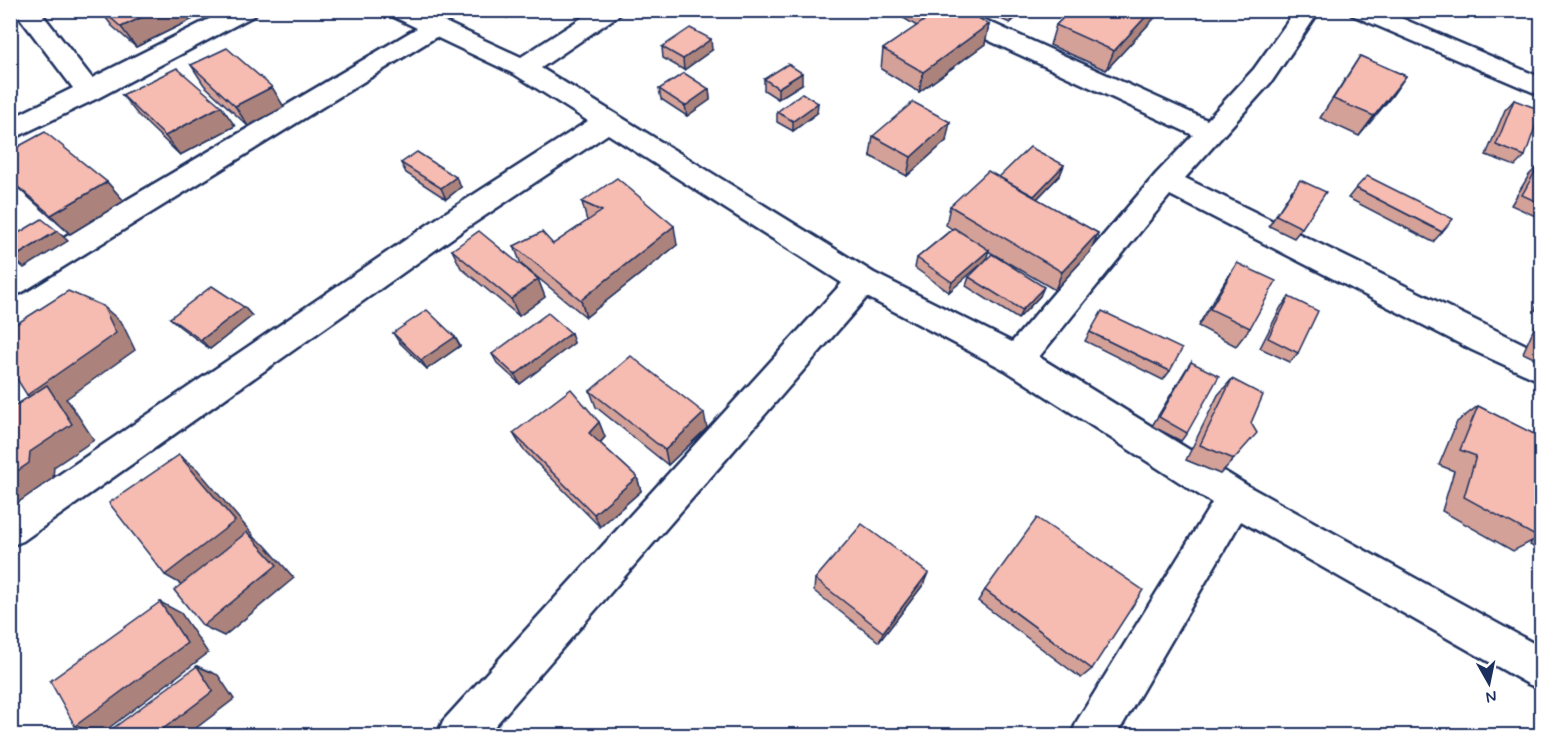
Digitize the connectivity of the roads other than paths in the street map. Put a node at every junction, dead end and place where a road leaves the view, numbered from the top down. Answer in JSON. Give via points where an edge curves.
{"nodes":[{"id":1,"x":26,"y":10,"type":"edge"},
{"id":2,"x":247,"y":10,"type":"edge"},
{"id":3,"x":398,"y":10,"type":"edge"},
{"id":4,"x":611,"y":10,"type":"edge"},
{"id":5,"x":942,"y":10,"type":"edge"},
{"id":6,"x":1308,"y":10,"type":"edge"},
{"id":7,"x":1360,"y":10,"type":"edge"},
{"id":8,"x":434,"y":28,"type":"junction"},
{"id":9,"x":524,"y":68,"type":"junction"},
{"id":10,"x":1542,"y":88,"type":"edge"},
{"id":11,"x":89,"y":92,"type":"junction"},
{"id":12,"x":606,"y":122,"type":"junction"},
{"id":13,"x":10,"y":131,"type":"edge"},
{"id":14,"x":1210,"y":132,"type":"junction"},
{"id":15,"x":1166,"y":181,"type":"junction"},
{"id":16,"x":862,"y":281,"type":"junction"},
{"id":17,"x":10,"y":284,"type":"edge"},
{"id":18,"x":1017,"y":360,"type":"junction"},
{"id":19,"x":1542,"y":368,"type":"edge"},
{"id":20,"x":1235,"y":498,"type":"junction"},
{"id":21,"x":10,"y":530,"type":"edge"},
{"id":22,"x":1542,"y":670,"type":"edge"},
{"id":23,"x":458,"y":735,"type":"edge"},
{"id":24,"x":1092,"y":735,"type":"edge"}],
"edges":[{"from":1,"to":11,"type":"street"},
{"from":2,"to":11,"type":"street"},
{"from":3,"to":8,"type":"street"},
{"from":4,"to":9,"type":"street"},
{"from":5,"to":14,"type":"street"},
{"from":6,"to":14,"type":"street","via":[[1263,75]]},
{"from":7,"to":10,"type":"street"},
{"from":8,"to":9,"type":"street"},
{"from":8,"to":17,"type":"street"},
{"from":9,"to":12,"type":"street"},
{"from":11,"to":13,"type":"street"},
{"from":12,"to":16,"type":"street"},
{"from":12,"to":21,"type":"street","via":[[445,227]]},
{"from":14,"to":15,"type":"street"},
{"from":15,"to":18,"type":"street"},
{"from":15,"to":19,"type":"street"},
{"from":16,"to":18,"type":"street"},
{"from":16,"to":23,"type":"street"},
{"from":18,"to":20,"type":"street"},
{"from":20,"to":22,"type":"street"},
{"from":20,"to":24,"type":"street"}]}
